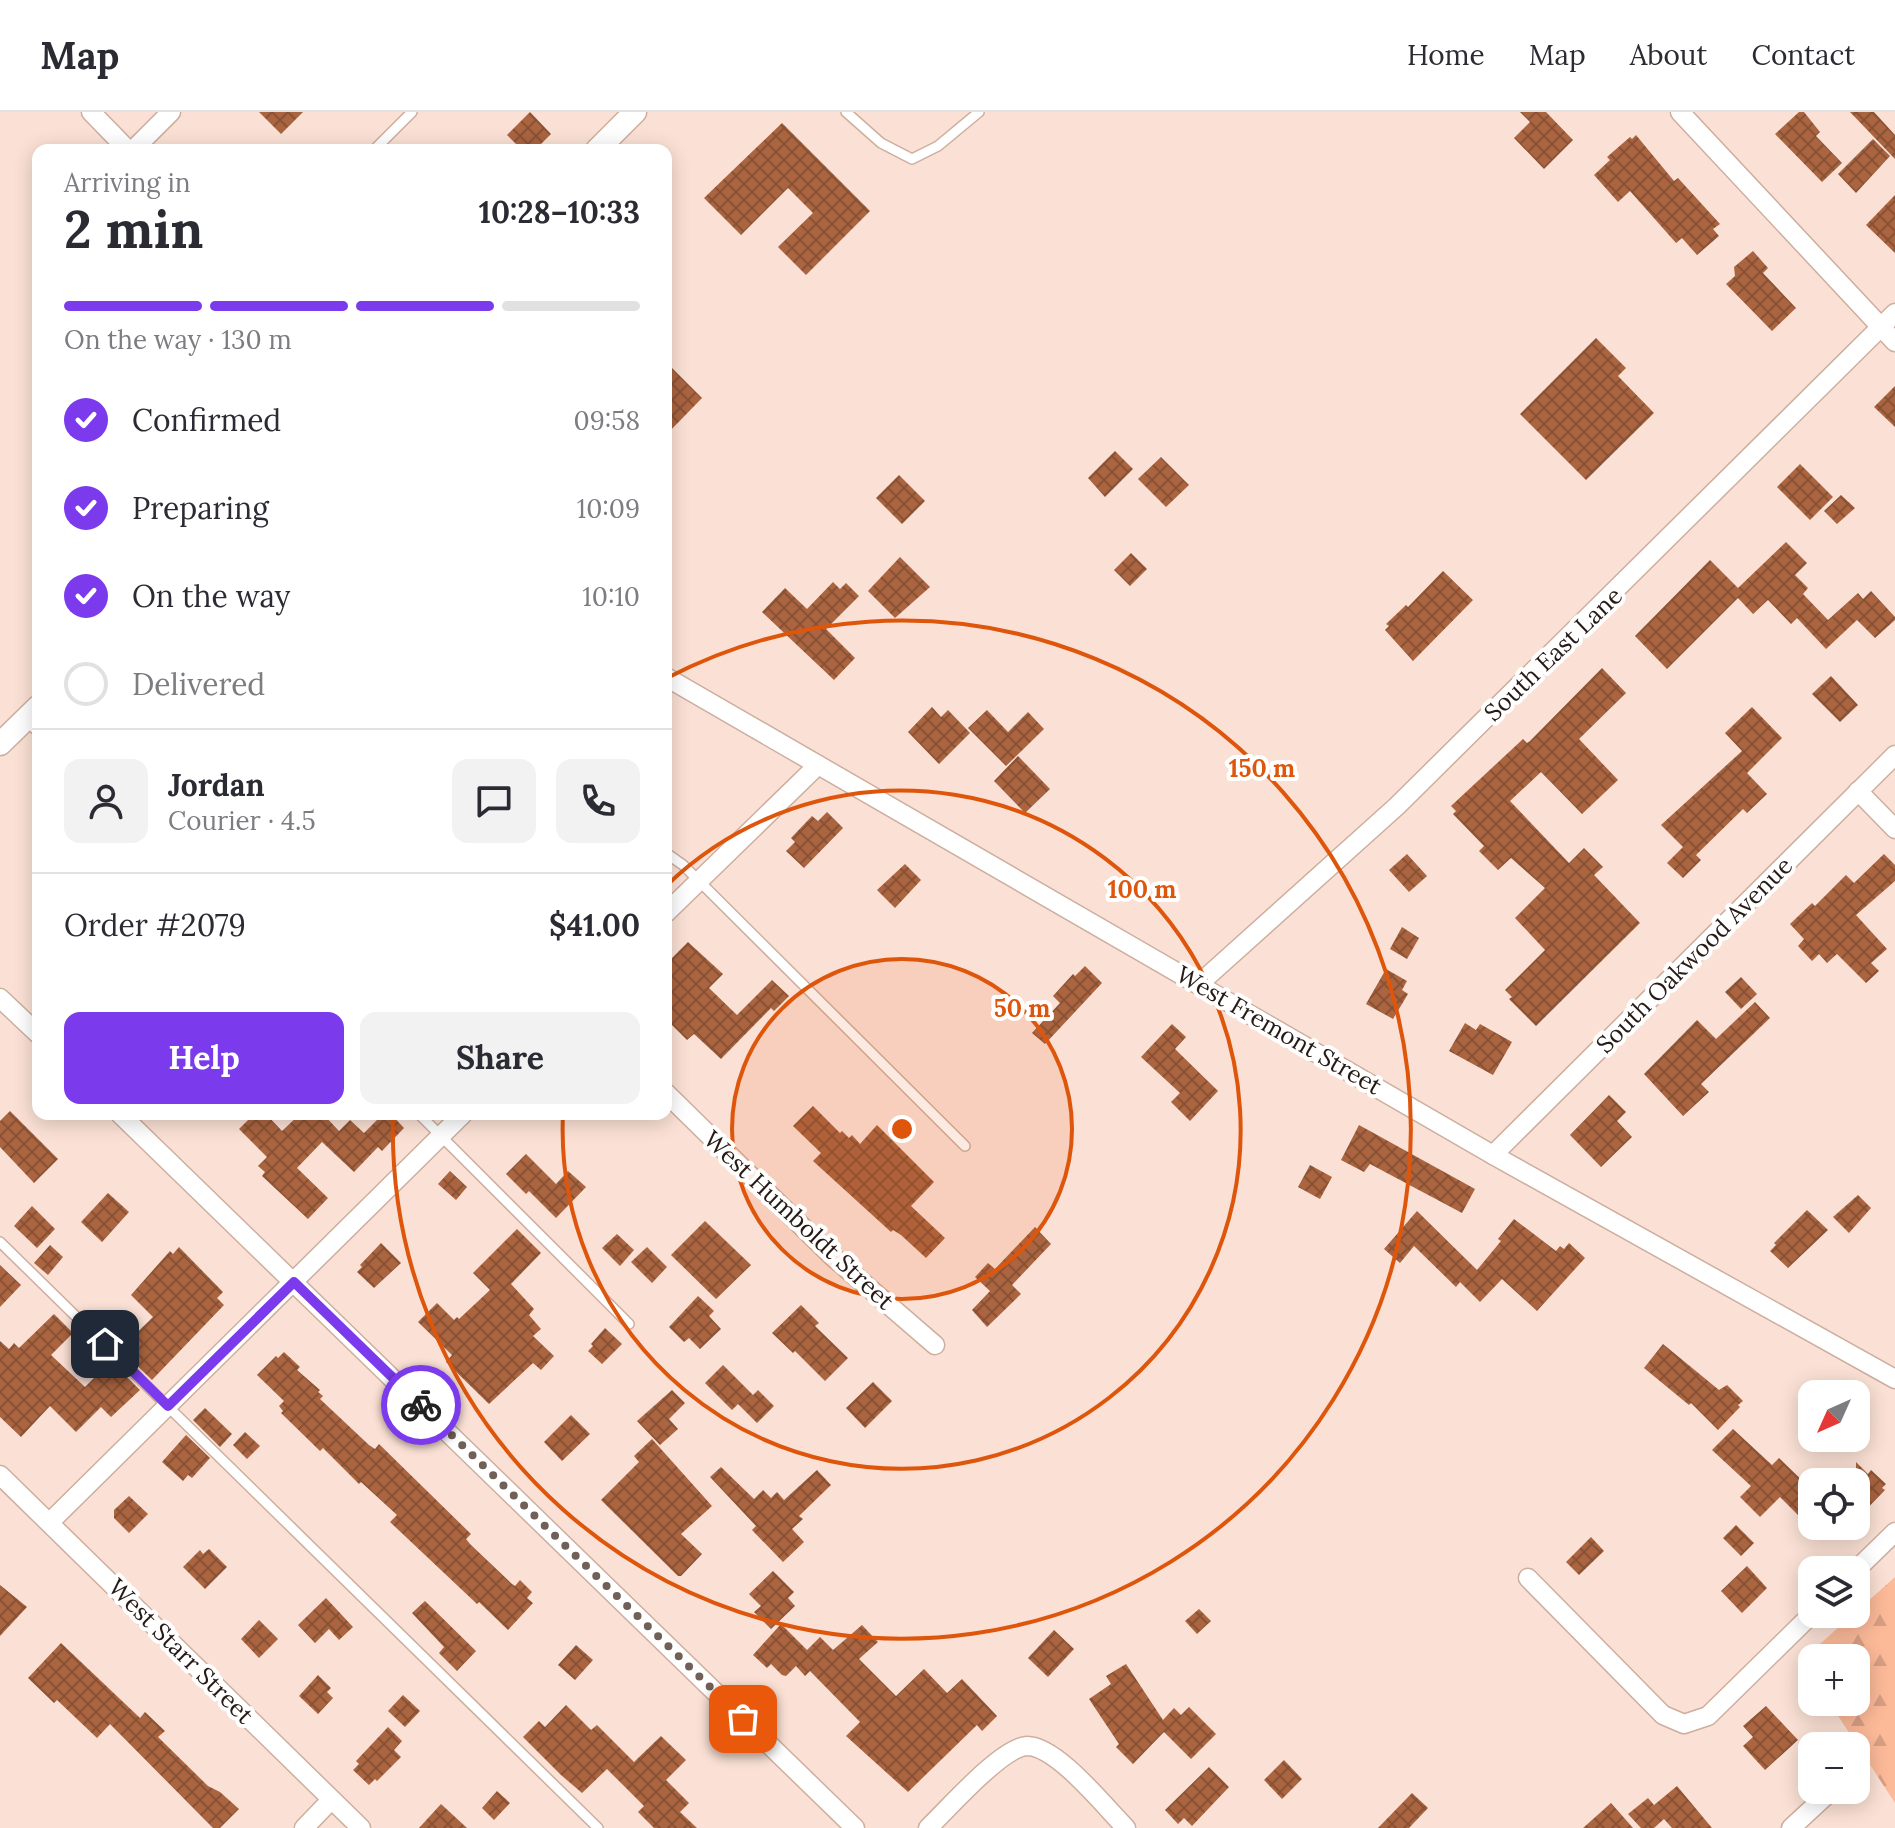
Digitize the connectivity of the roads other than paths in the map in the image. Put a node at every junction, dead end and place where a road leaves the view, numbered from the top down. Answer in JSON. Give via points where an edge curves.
{"nodes":[{"id":1,"x":91,"y":112,"type":"edge"},
{"id":2,"x":171,"y":112,"type":"edge"},
{"id":3,"x":412,"y":112,"type":"edge"},
{"id":4,"x":635,"y":112,"type":"edge"},
{"id":5,"x":846,"y":112,"type":"edge"},
{"id":6,"x":979,"y":112,"type":"edge"},
{"id":7,"x":1680,"y":112,"type":"edge"},
{"id":8,"x":124,"y":144,"type":"edge"},
{"id":9,"x":136,"y":144,"type":"edge"},
{"id":10,"x":380,"y":144,"type":"edge"},
{"id":11,"x":603,"y":144,"type":"edge"},
{"id":12,"x":1895,"y":313,"type":"edge"},
{"id":13,"x":1881,"y":327,"type":"junction"},
{"id":14,"x":1895,"y":342,"type":"edge"},
{"id":15,"x":672,"y":680,"type":"edge"},
{"id":16,"x":32,"y":720,"type":"edge"},
{"id":17,"x":0,"y":744,"type":"edge"},
{"id":18,"x":1895,"y":755,"type":"edge"},
{"id":19,"x":818,"y":765,"type":"junction"},
{"id":20,"x":1858,"y":791,"type":"junction"},
{"id":21,"x":1895,"y":829,"type":"edge"},
{"id":22,"x":672,"y":858,"type":"edge"},
{"id":23,"x":699,"y":881,"type":"junction"},
{"id":24,"x":672,"y":907,"type":"edge"},
{"id":25,"x":1200,"y":983,"type":"junction"},
{"id":26,"x":0,"y":998,"type":"edge"},
{"id":27,"x":32,"y":1028,"type":"edge"},
{"id":28,"x":672,"y":1099,"type":"edge"},
{"id":29,"x":126,"y":1120,"type":"edge"},
{"id":30,"x":425,"y":1120,"type":"edge"},
{"id":31,"x":457,"y":1120,"type":"edge"},
{"id":32,"x":441,"y":1136,"type":"junction"},
{"id":33,"x":965,"y":1146,"type":"dead end"},
{"id":34,"x":1493,"y":1155,"type":"junction"},
{"id":35,"x":0,"y":1242,"type":"edge"},
{"id":36,"x":294,"y":1282,"type":"junction"},
{"id":37,"x":629,"y":1324,"type":"dead end"},
{"id":38,"x":935,"y":1345,"type":"dead end"},
{"id":39,"x":1895,"y":1379,"type":"edge"},
{"id":40,"x":168,"y":1406,"type":"junction"},
{"id":41,"x":0,"y":1475,"type":"edge"},
{"id":42,"x":50,"y":1522,"type":"junction"},
{"id":43,"x":1895,"y":1532,"type":"edge"},
{"id":44,"x":1870,"y":1556,"type":"edge"},
{"id":45,"x":1528,"y":1578,"type":"dead end"},
{"id":46,"x":1798,"y":1628,"type":"edge"},
{"id":47,"x":331,"y":1800,"type":"junction"},
{"id":48,"x":1817,"y":1804,"type":"edge"},
{"id":49,"x":304,"y":1828,"type":"edge"},
{"id":50,"x":361,"y":1828,"type":"edge"},
{"id":51,"x":598,"y":1828,"type":"edge"},
{"id":52,"x":855,"y":1828,"type":"edge"},
{"id":53,"x":928,"y":1828,"type":"edge"},
{"id":54,"x":1126,"y":1828,"type":"edge"},
{"id":55,"x":1791,"y":1828,"type":"edge"}],
"edges":[{"from":1,"to":8,"type":"street"},
{"from":2,"to":9,"type":"street"},
{"from":3,"to":10,"type":"lane"},
{"from":4,"to":11,"type":"street"},
{"from":5,"to":6,"type":"lane","via":[[881,143],[912,159],[938,146]]},
{"from":7,"to":13,"type":"street"},
{"from":12,"to":13,"type":"street","name":"South East Lane"},
{"from":13,"to":14,"type":"street"},
{"from":13,"to":25,"type":"street","name":"South East Lane","via":[[1397,806]]},
{"from":15,"to":19,"type":"street","name":"West Fremont Street"},
{"from":16,"to":17,"type":"street"},
{"from":18,"to":20,"type":"street","name":"South Oakwood Avenue"},
{"from":19,"to":23,"type":"street"},
{"from":19,"to":25,"type":"street","name":"West Fremont Street"},
{"from":20,"to":21,"type":"street"},
{"from":20,"to":34,"type":"street","name":"South Oakwood Avenue"},
{"from":22,"to":23,"type":"lane"},
{"from":23,"to":24,"type":"street"},
{"from":23,"to":33,"type":"lane"},
{"from":25,"to":34,"type":"street","name":"West Fremont Street"},
{"from":26,"to":27,"type":"street"},
{"from":28,"to":38,"type":"street","name":"West Humboldt Street","via":[[832,1256]]},
{"from":29,"to":36,"type":"street"},
{"from":30,"to":32,"type":"lane"},
{"from":31,"to":32,"type":"street"},
{"from":32,"to":36,"type":"street"},
{"from":32,"to":37,"type":"lane"},
{"from":34,"to":39,"type":"street","name":"West Fremont Street"},
{"from":35,"to":40,"type":"lane"},
{"from":36,"to":40,"type":"street"},
{"from":36,"to":52,"type":"street"},
{"from":40,"to":42,"type":"street"},
{"from":40,"to":51,"type":"lane"},
{"from":41,"to":42,"type":"street","name":"West Starr Street"},
{"from":42,"to":47,"type":"street","name":"West Starr Street"},
{"from":43,"to":44,"type":"street"},
{"from":45,"to":46,"type":"street","via":[[1663,1715],[1684,1724],[1708,1716]]},
{"from":47,"to":49,"type":"street"},
{"from":47,"to":50,"type":"street","name":"West Starr Street"},
{"from":48,"to":55,"type":"street"},
{"from":53,"to":54,"type":"street","via":[[996,1762],[1028,1746],[1061,1762]]}]}
